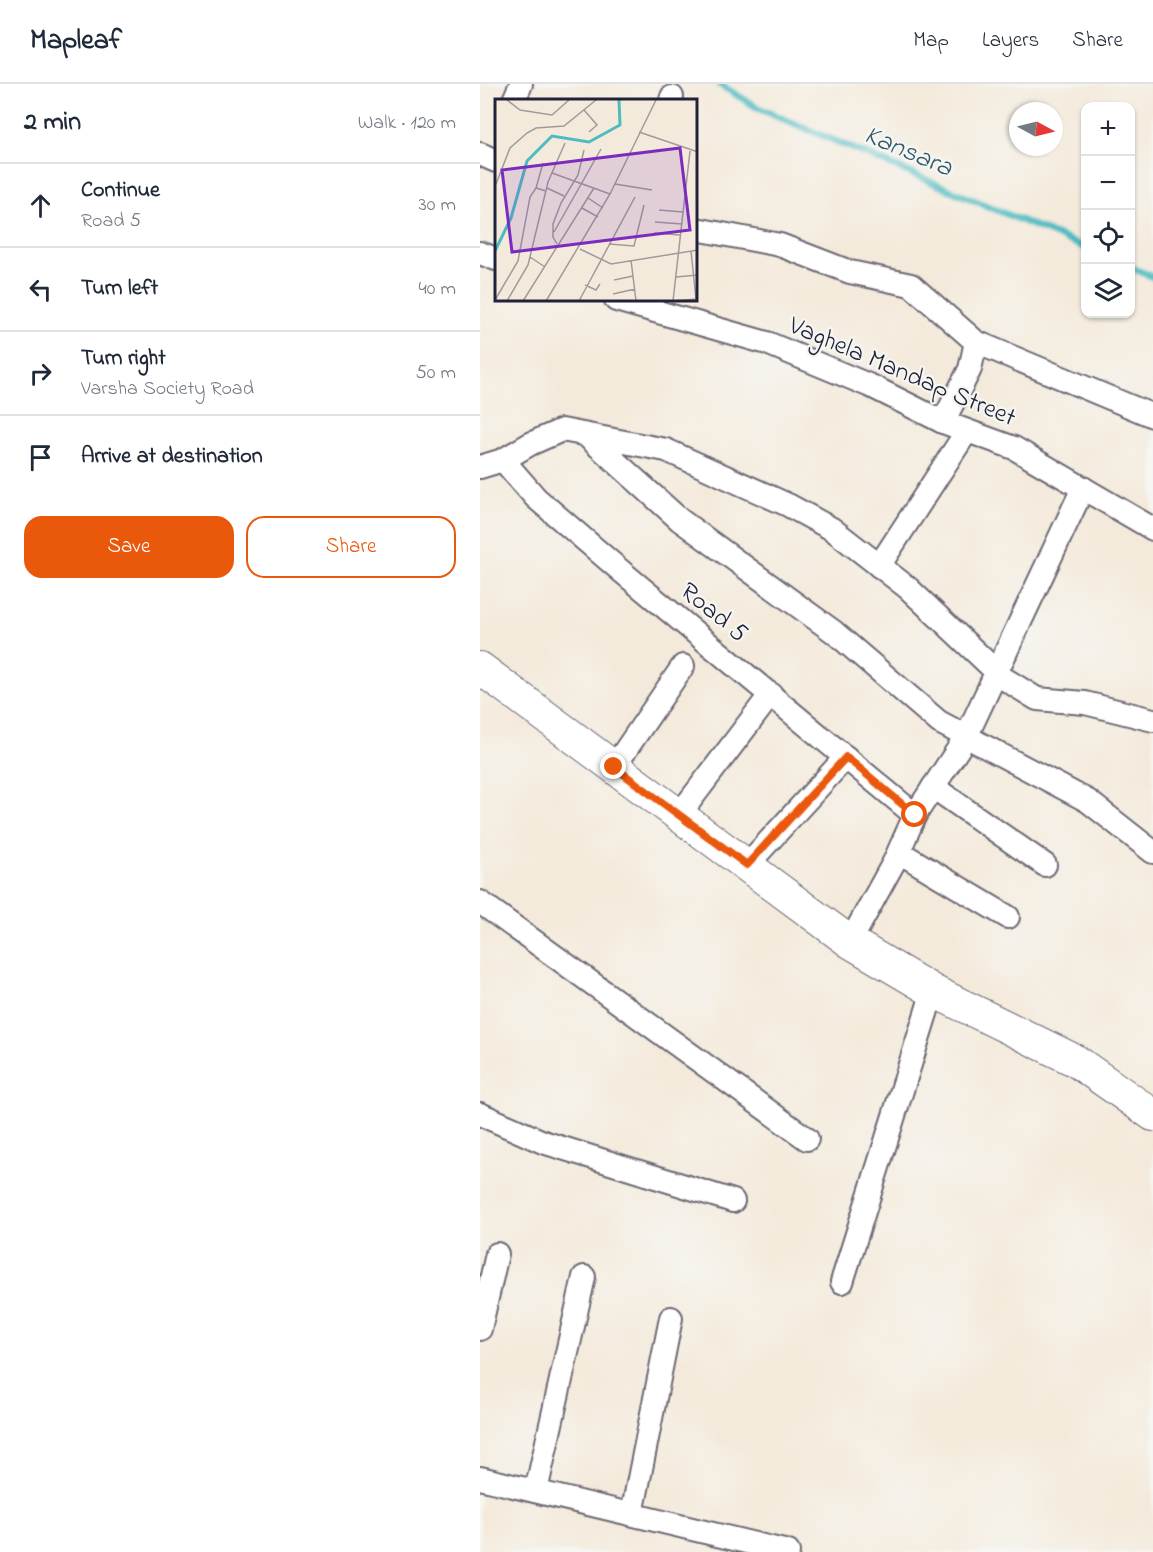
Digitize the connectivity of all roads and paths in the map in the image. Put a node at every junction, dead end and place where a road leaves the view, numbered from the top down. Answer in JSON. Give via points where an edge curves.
{"nodes":[{"id":1,"x":521,"y":84,"type":"edge"},
{"id":2,"x":514,"y":99,"type":"edge"},
{"id":3,"x":698,"y":229,"type":"edge"},
{"id":4,"x":480,"y":253,"type":"edge"},
{"id":5,"x":495,"y":259,"type":"edge"},
{"id":6,"x":623,"y":302,"type":"edge"},
{"id":7,"x":975,"y":342,"type":"junction"},
{"id":8,"x":1153,"y":416,"type":"edge"},
{"id":9,"x":943,"y":422,"type":"junction"},
{"id":10,"x":967,"y":431,"type":"junction"},
{"id":11,"x":585,"y":435,"type":"junction"},
{"id":12,"x":503,"y":460,"type":"junction"},
{"id":13,"x":480,"y":467,"type":"edge"},
{"id":14,"x":1083,"y":489,"type":"junction"},
{"id":15,"x":1153,"y":529,"type":"edge"},
{"id":16,"x":879,"y":566,"type":"junction"},
{"id":17,"x":683,"y":666,"type":"dead end"},
{"id":18,"x":480,"y":668,"type":"edge"},
{"id":19,"x":997,"y":672,"type":"junction"},
{"id":20,"x":771,"y":694,"type":"junction"},
{"id":21,"x":1153,"y":720,"type":"edge"},
{"id":22,"x":966,"y":737,"type":"junction"},
{"id":23,"x":846,"y":757,"type":"junction"},
{"id":24,"x":614,"y":767,"type":"junction"},
{"id":25,"x":933,"y":787,"type":"junction"},
{"id":26,"x":679,"y":815,"type":"junction"},
{"id":27,"x":915,"y":815,"type":"junction"},
{"id":28,"x":898,"y":852,"type":"junction"},
{"id":29,"x":1153,"y":852,"type":"edge"},
{"id":30,"x":747,"y":865,"type":"junction"},
{"id":31,"x":1045,"y":865,"type":"dead end"},
{"id":32,"x":480,"y":902,"type":"edge"},
{"id":33,"x":1008,"y":918,"type":"dead end"},
{"id":34,"x":850,"y":942,"type":"junction"},
{"id":35,"x":933,"y":991,"type":"junction"},
{"id":36,"x":480,"y":1114,"type":"edge"},
{"id":37,"x":1153,"y":1115,"type":"edge"},
{"id":38,"x":807,"y":1139,"type":"dead end"},
{"id":39,"x":733,"y":1201,"type":"dead end"},
{"id":40,"x":497,"y":1254,"type":"dead end"},
{"id":41,"x":584,"y":1277,"type":"dead end"},
{"id":42,"x":842,"y":1282,"type":"dead end"},
{"id":43,"x":671,"y":1318,"type":"dead end"},
{"id":44,"x":480,"y":1329,"type":"edge"},
{"id":45,"x":480,"y":1478,"type":"edge"},
{"id":46,"x":536,"y":1491,"type":"junction"},
{"id":47,"x":632,"y":1514,"type":"junction"},
{"id":48,"x":788,"y":1552,"type":"edge"}],
"edges":[{"from":1,"to":2,"type":"street"},
{"from":3,"to":7,"type":"street","via":[[780,245],[850,272],[911,285]]},
{"from":4,"to":5,"type":"street"},
{"from":6,"to":9,"type":"street","name":"Vaghela Mandap Street","via":[[767,343],[873,387]]},
{"from":7,"to":8,"type":"street"},
{"from":7,"to":9,"type":"street","via":[[970,369]]},
{"from":9,"to":10,"type":"street","name":"Vaghela Mandap Street"},
{"from":10,"to":14,"type":"street","name":"Vaghela Mandap Street","via":[[1014,448]]},
{"from":10,"to":16,"type":"street"},
{"from":11,"to":12,"type":"street","via":[[562,430]]},
{"from":11,"to":16,"type":"street","via":[[666,450],[789,505],[832,529]]},
{"from":11,"to":22,"type":"street","via":[[680,520],[834,632],[939,722]]},
{"from":12,"to":13,"type":"street"},
{"from":12,"to":20,"type":"street","name":"Road 5","via":[[545,505]]},
{"from":14,"to":15,"type":"street","name":"Vaghela Mandap Street"},
{"from":14,"to":19,"type":"street"},
{"from":16,"to":19,"type":"street","via":[[908,588]]},
{"from":17,"to":24,"type":"street"},
{"from":18,"to":24,"type":"street"},
{"from":19,"to":21,"type":"street","via":[[1037,699],[1085,703]]},
{"from":19,"to":22,"type":"street"},
{"from":20,"to":23,"type":"street","name":"Road 5"},
{"from":20,"to":26,"type":"street"},
{"from":22,"to":25,"type":"street"},
{"from":22,"to":29,"type":"street","via":[[1088,801]]},
{"from":23,"to":27,"type":"street","name":"Road 5"},
{"from":23,"to":30,"type":"street"},
{"from":24,"to":26,"type":"street"},
{"from":25,"to":27,"type":"street"},
{"from":25,"to":31,"type":"street"},
{"from":26,"to":30,"type":"street"},
{"from":27,"to":28,"type":"street"},
{"from":28,"to":33,"type":"street"},
{"from":28,"to":34,"type":"street"},
{"from":30,"to":34,"type":"street"},
{"from":32,"to":38,"type":"street"},
{"from":34,"to":35,"type":"street"},
{"from":35,"to":37,"type":"street","via":[[1076,1061]]},
{"from":35,"to":42,"type":"street"},
{"from":36,"to":39,"type":"street","via":[[543,1142]]},
{"from":40,"to":44,"type":"street"},
{"from":41,"to":46,"type":"street"},
{"from":43,"to":47,"type":"street"},
{"from":45,"to":46,"type":"street"},
{"from":46,"to":47,"type":"street"},
{"from":47,"to":48,"type":"street"}]}
